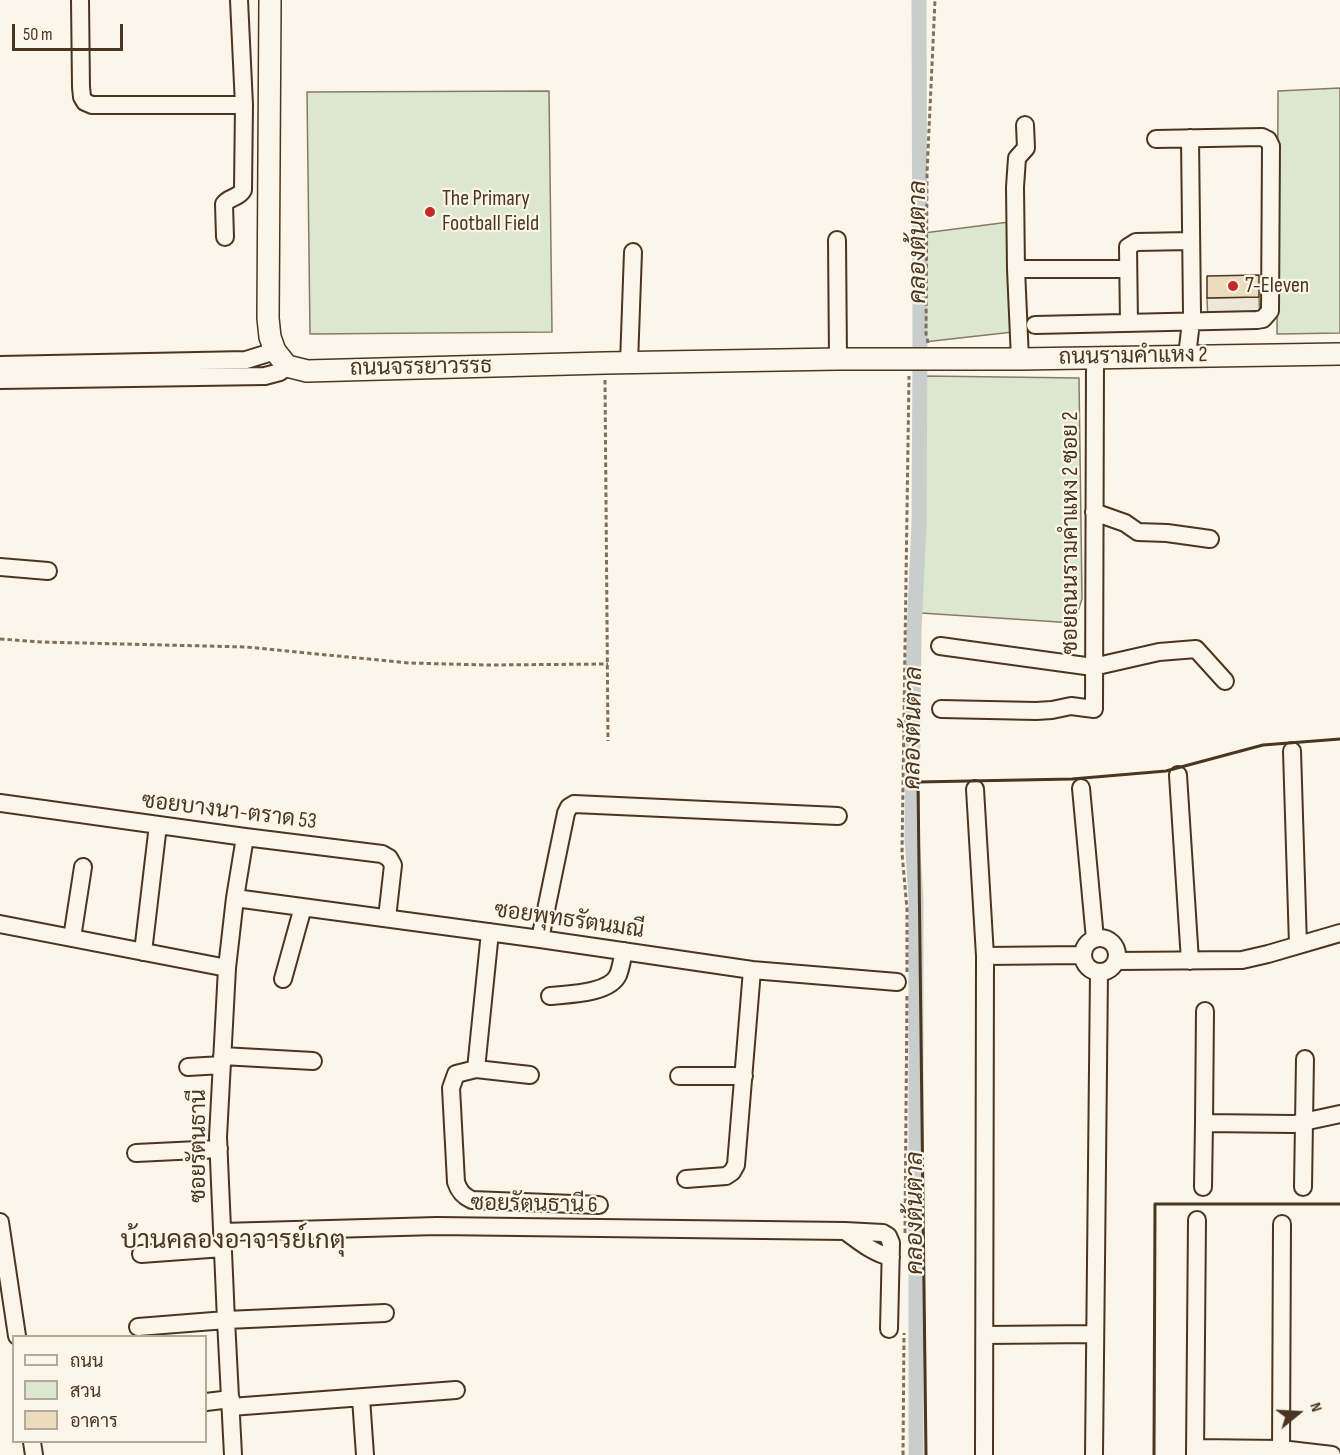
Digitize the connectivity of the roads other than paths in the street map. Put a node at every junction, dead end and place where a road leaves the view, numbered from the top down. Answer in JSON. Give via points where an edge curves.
{"nodes":[{"id":1,"x":80,"y":0,"type":"edge"},
{"id":2,"x":239,"y":0,"type":"edge"},
{"id":3,"x":270,"y":0,"type":"edge"},
{"id":4,"x":244,"y":105,"type":"junction"},
{"id":5,"x":1025,"y":125,"type":"dead end"},
{"id":6,"x":1190,"y":138,"type":"junction"},
{"id":7,"x":1156,"y":139,"type":"dead end"},
{"id":8,"x":225,"y":237,"type":"dead end"},
{"id":9,"x":837,"y":240,"type":"dead end"},
{"id":10,"x":1191,"y":241,"type":"junction"},
{"id":11,"x":633,"y":252,"type":"dead end"},
{"id":12,"x":1128,"y":269,"type":"junction"},
{"id":13,"x":1016,"y":270,"type":"junction"},
{"id":14,"x":1191,"y":321,"type":"junction"},
{"id":15,"x":1129,"y":322,"type":"junction"},
{"id":16,"x":1035,"y":325,"type":"dead end"},
{"id":17,"x":1340,"y":354,"type":"edge"},
{"id":18,"x":1187,"y":356,"type":"junction"},
{"id":19,"x":281,"y":358,"type":"junction"},
{"id":20,"x":1095,"y":358,"type":"junction"},
{"id":21,"x":838,"y":359,"type":"junction"},
{"id":22,"x":1020,"y":359,"type":"junction"},
{"id":23,"x":919,"y":360,"type":"joint"},
{"id":24,"x":629,"y":363,"type":"junction"},
{"id":25,"x":0,"y":365,"type":"edge"},
{"id":26,"x":32,"y":372,"type":"junction"},
{"id":27,"x":0,"y":380,"type":"edge"},
{"id":28,"x":1094,"y":512,"type":"junction"},
{"id":29,"x":1210,"y":539,"type":"dead end"},
{"id":30,"x":0,"y":567,"type":"edge"},
{"id":31,"x":48,"y":571,"type":"dead end"},
{"id":32,"x":940,"y":646,"type":"dead end"},
{"id":33,"x":1093,"y":668,"type":"junction"},
{"id":34,"x":1226,"y":681,"type":"dead end"},
{"id":35,"x":940,"y":709,"type":"dead end"},
{"id":36,"x":1292,"y":751,"type":"dead end"},
{"id":37,"x":1178,"y":775,"type":"dead end"},
{"id":38,"x":1081,"y":788,"type":"dead end"},
{"id":39,"x":975,"y":789,"type":"dead end"},
{"id":40,"x":0,"y":803,"type":"edge"},
{"id":41,"x":838,"y":816,"type":"dead end"},
{"id":42,"x":158,"y":825,"type":"junction"},
{"id":43,"x":245,"y":837,"type":"junction"},
{"id":44,"x":83,"y":867,"type":"dead end"},
{"id":45,"x":235,"y":898,"type":"junction"},
{"id":46,"x":303,"y":907,"type":"junction"},
{"id":47,"x":387,"y":918,"type":"junction"},
{"id":48,"x":0,"y":924,"type":"edge"},
{"id":49,"x":490,"y":932,"type":"junction"},
{"id":50,"x":1340,"y":933,"type":"edge"},
{"id":51,"x":72,"y":938,"type":"junction"},
{"id":52,"x":540,"y":939,"type":"junction"},
{"id":53,"x":1095,"y":939,"type":"junction"},
{"id":54,"x":1298,"y":945,"type":"junction"},
{"id":55,"x":624,"y":951,"type":"junction"},
{"id":56,"x":143,"y":952,"type":"junction"},
{"id":57,"x":1083,"y":955,"type":"junction"},
{"id":58,"x":985,"y":956,"type":"junction"},
{"id":59,"x":1116,"y":961,"type":"junction"},
{"id":60,"x":1190,"y":961,"type":"junction"},
{"id":61,"x":227,"y":968,"type":"junction"},
{"id":62,"x":752,"y":970,"type":"junction"},
{"id":63,"x":1099,"y":972,"type":"junction"},
{"id":64,"x":284,"y":979,"type":"dead end"},
{"id":65,"x":903,"y":983,"type":"road end"},
{"id":66,"x":550,"y":996,"type":"dead end"},
{"id":67,"x":1205,"y":1011,"type":"dead end"},
{"id":68,"x":1305,"y":1059,"type":"dead end"},
{"id":69,"x":222,"y":1060,"type":"junction"},
{"id":70,"x":313,"y":1061,"type":"dead end"},
{"id":71,"x":188,"y":1067,"type":"dead end"},
{"id":72,"x":476,"y":1069,"type":"junction"},
{"id":73,"x":530,"y":1075,"type":"dead end"},
{"id":74,"x":679,"y":1076,"type":"dead end"},
{"id":75,"x":744,"y":1076,"type":"junction"},
{"id":76,"x":1340,"y":1114,"type":"edge"},
{"id":77,"x":1304,"y":1122,"type":"junction"},
{"id":78,"x":1204,"y":1123,"type":"junction"},
{"id":79,"x":219,"y":1149,"type":"junction"},
{"id":80,"x":136,"y":1153,"type":"dead end"},
{"id":81,"x":686,"y":1179,"type":"dead end"},
{"id":82,"x":1203,"y":1187,"type":"dead end"},
{"id":83,"x":1303,"y":1187,"type":"dead end"},
{"id":84,"x":599,"y":1205,"type":"dead end"},
{"id":85,"x":1197,"y":1220,"type":"dead end"},
{"id":86,"x":0,"y":1222,"type":"edge"},
{"id":87,"x":1282,"y":1224,"type":"dead end"},
{"id":88,"x":223,"y":1240,"type":"junction"},
{"id":89,"x":141,"y":1254,"type":"dead end"},
{"id":90,"x":385,"y":1313,"type":"dead end"},
{"id":91,"x":226,"y":1320,"type":"junction"},
{"id":92,"x":138,"y":1327,"type":"dead end"},
{"id":93,"x":896,"y":1330,"type":"road end"},
{"id":94,"x":1095,"y":1334,"type":"junction"},
{"id":95,"x":17,"y":1335,"type":"edge"},
{"id":96,"x":985,"y":1335,"type":"junction"},
{"id":97,"x":456,"y":1390,"type":"dead end"},
{"id":98,"x":360,"y":1398,"type":"junction"},
{"id":99,"x":207,"y":1402,"type":"edge"},
{"id":100,"x":231,"y":1403,"type":"junction"},
{"id":101,"x":1195,"y":1452,"type":"edge"},
{"id":102,"x":1281,"y":1452,"type":"edge"},
{"id":103,"x":233,"y":1455,"type":"edge"},
{"id":104,"x":365,"y":1455,"type":"edge"},
{"id":105,"x":984,"y":1455,"type":"edge"},
{"id":106,"x":1094,"y":1455,"type":"edge"},
{"id":107,"x":1332,"y":1455,"type":"edge"}],
"edges":[{"from":1,"to":4,"type":"street","via":[[81,87],[85,102]]},
{"from":2,"to":4,"type":"street"},
{"from":3,"to":19,"type":"main road","via":[[268,318],[270,338]]},
{"from":4,"to":8,"type":"street","via":[[243,190],[224,204]]},
{"from":5,"to":13,"type":"street","via":[[1026,148],[1017,158],[1015,188]]},
{"from":6,"to":7,"type":"street"},
{"from":6,"to":10,"type":"street"},
{"from":6,"to":14,"type":"street","via":[[1262,137],[1271,146],[1270,311],[1257,320]]},
{"from":9,"to":21,"type":"street"},
{"from":10,"to":12,"type":"street","via":[[1136,242],[1128,247]]},
{"from":10,"to":14,"type":"street"},
{"from":11,"to":24,"type":"street"},
{"from":12,"to":13,"type":"street"},
{"from":12,"to":15,"type":"street"},
{"from":13,"to":22,"type":"street"},
{"from":14,"to":15,"type":"street"},
{"from":14,"to":18,"type":"street"},
{"from":15,"to":16,"type":"street"},
{"from":17,"to":18,"type":"main road","name":"ถนนรามคำแหง 2"},
{"from":18,"to":20,"type":"main road","name":"ถนนรามคำแหง 2"},
{"from":19,"to":24,"type":"main road","name":"ถนนจรรยาวรรธ","via":[[307,371]]},
{"from":19,"to":26,"type":"street","via":[[280,372],[265,376]]},
{"from":20,"to":22,"type":"main road","name":"ถนนรามคำแหง 2"},
{"from":20,"to":28,"type":"street","name":"ซอยถนนรามคำแหง 2 ซอย 2"},
{"from":21,"to":23,"type":"main road","name":"ถนนจรรยาวรรธ"},
{"from":21,"to":24,"type":"main road","name":"ถนนจรรยาวรรธ"},
{"from":22,"to":23,"type":"main road","name":"ถนนรามคำแหง 2"},
{"from":25,"to":26,"type":"street"},
{"from":26,"to":27,"type":"street"},
{"from":28,"to":29,"type":"street","via":[[1138,532]]},
{"from":28,"to":33,"type":"street","name":"ซอยถนนรามคำแหง 2 ซอย 2"},
{"from":30,"to":31,"type":"street"},
{"from":32,"to":33,"type":"street"},
{"from":33,"to":34,"type":"street","via":[[1159,652],[1196,649]]},
{"from":33,"to":35,"type":"street","name":"ซอยถนนรามคำแหง 2 ซอย 2","via":[[1094,709]]},
{"from":36,"to":54,"type":"street"},
{"from":37,"to":60,"type":"street"},
{"from":38,"to":53,"type":"street"},
{"from":39,"to":58,"type":"street"},
{"from":40,"to":42,"type":"street","name":"ซอยบางนา-ตราด 53"},
{"from":41,"to":52,"type":"street","via":[[574,804],[566,813]]},
{"from":42,"to":43,"type":"street","name":"ซอยบางนา-ตราด 53"},
{"from":42,"to":56,"type":"street"},
{"from":43,"to":45,"type":"street","name":"ซอยรัตนธานี"},
{"from":43,"to":47,"type":"street","name":"ซอยบางนา-ตราด 53","via":[[382,854],[393,865]]},
{"from":44,"to":51,"type":"street"},
{"from":45,"to":46,"type":"street","name":"ซอยพุทธรัตนมณี"},
{"from":45,"to":61,"type":"street","name":"ซอยรัตนธานี"},
{"from":46,"to":47,"type":"street","name":"ซอยพุทธรัตนมณี"},
{"from":46,"to":64,"type":"street"},
{"from":47,"to":49,"type":"street","name":"ซอยพุทธรัตนมณี"},
{"from":48,"to":51,"type":"street"},
{"from":49,"to":52,"type":"street","name":"ซอยพุทธรัตนมณี"},
{"from":49,"to":72,"type":"street"},
{"from":50,"to":54,"type":"street"},
{"from":51,"to":56,"type":"street"},
{"from":52,"to":55,"type":"street","name":"ซอยพุทธรัตนมณี"},
{"from":53,"to":57,"type":"street","via":[[1086,945]]},
{"from":53,"to":59,"type":"street","via":[[1110,941],[1116,950]]},
{"from":54,"to":60,"type":"street","via":[[1242,960]]},
{"from":55,"to":62,"type":"street","name":"ซอยพุทธรัตนมณี"},
{"from":55,"to":66,"type":"street","via":[[612,983],[580,993]]},
{"from":56,"to":61,"type":"street"},
{"from":57,"to":58,"type":"street"},
{"from":57,"to":63,"type":"street","via":[[1086,965]]},
{"from":58,"to":96,"type":"street"},
{"from":59,"to":60,"type":"street"},
{"from":59,"to":63,"type":"street","via":[[1110,969]]},
{"from":61,"to":69,"type":"street","name":"ซอยรัตนธานี"},
{"from":62,"to":65,"type":"street","name":"ซอยพุทธรัตนมณี"},
{"from":62,"to":75,"type":"street"},
{"from":63,"to":94,"type":"street"},
{"from":67,"to":78,"type":"street"},
{"from":68,"to":77,"type":"street"},
{"from":69,"to":70,"type":"street"},
{"from":69,"to":71,"type":"street"},
{"from":69,"to":79,"type":"street","name":"ซอยรัตนธานี"},
{"from":72,"to":73,"type":"street"},
{"from":72,"to":84,"type":"street","via":[[456,1074],[451,1088],[456,1182],[464,1197]]},
{"from":74,"to":75,"type":"street"},
{"from":75,"to":81,"type":"street","via":[[736,1165],[726,1176]]},
{"from":76,"to":77,"type":"street"},
{"from":77,"to":78,"type":"street"},
{"from":77,"to":83,"type":"street"},
{"from":78,"to":82,"type":"street"},
{"from":79,"to":80,"type":"street"},
{"from":79,"to":88,"type":"street","name":"ซอยรัตนธานี"},
{"from":85,"to":101,"type":"street"},
{"from":86,"to":95,"type":"street"},
{"from":87,"to":102,"type":"street"},
{"from":88,"to":89,"type":"street","name":"ซอยรัตนธานี 6"},
{"from":88,"to":91,"type":"street","name":"ซอยรัตนธานี"},
{"from":88,"to":93,"type":"street","name":"ซอยรัตนธานี 6","via":[[437,1226],[845,1231],[891,1257]]},
{"from":90,"to":91,"type":"street"},
{"from":91,"to":92,"type":"street"},
{"from":91,"to":100,"type":"street","name":"ซอยรัตนธานี"},
{"from":94,"to":96,"type":"street"},
{"from":94,"to":106,"type":"street"},
{"from":96,"to":105,"type":"street"},
{"from":97,"to":98,"type":"street"},
{"from":98,"to":100,"type":"street"},
{"from":98,"to":104,"type":"street"},
{"from":99,"to":100,"type":"street"},
{"from":100,"to":103,"type":"street","name":"ซอยรัตนธานี"},
{"from":101,"to":102,"type":"street"},
{"from":102,"to":107,"type":"street"}]}
